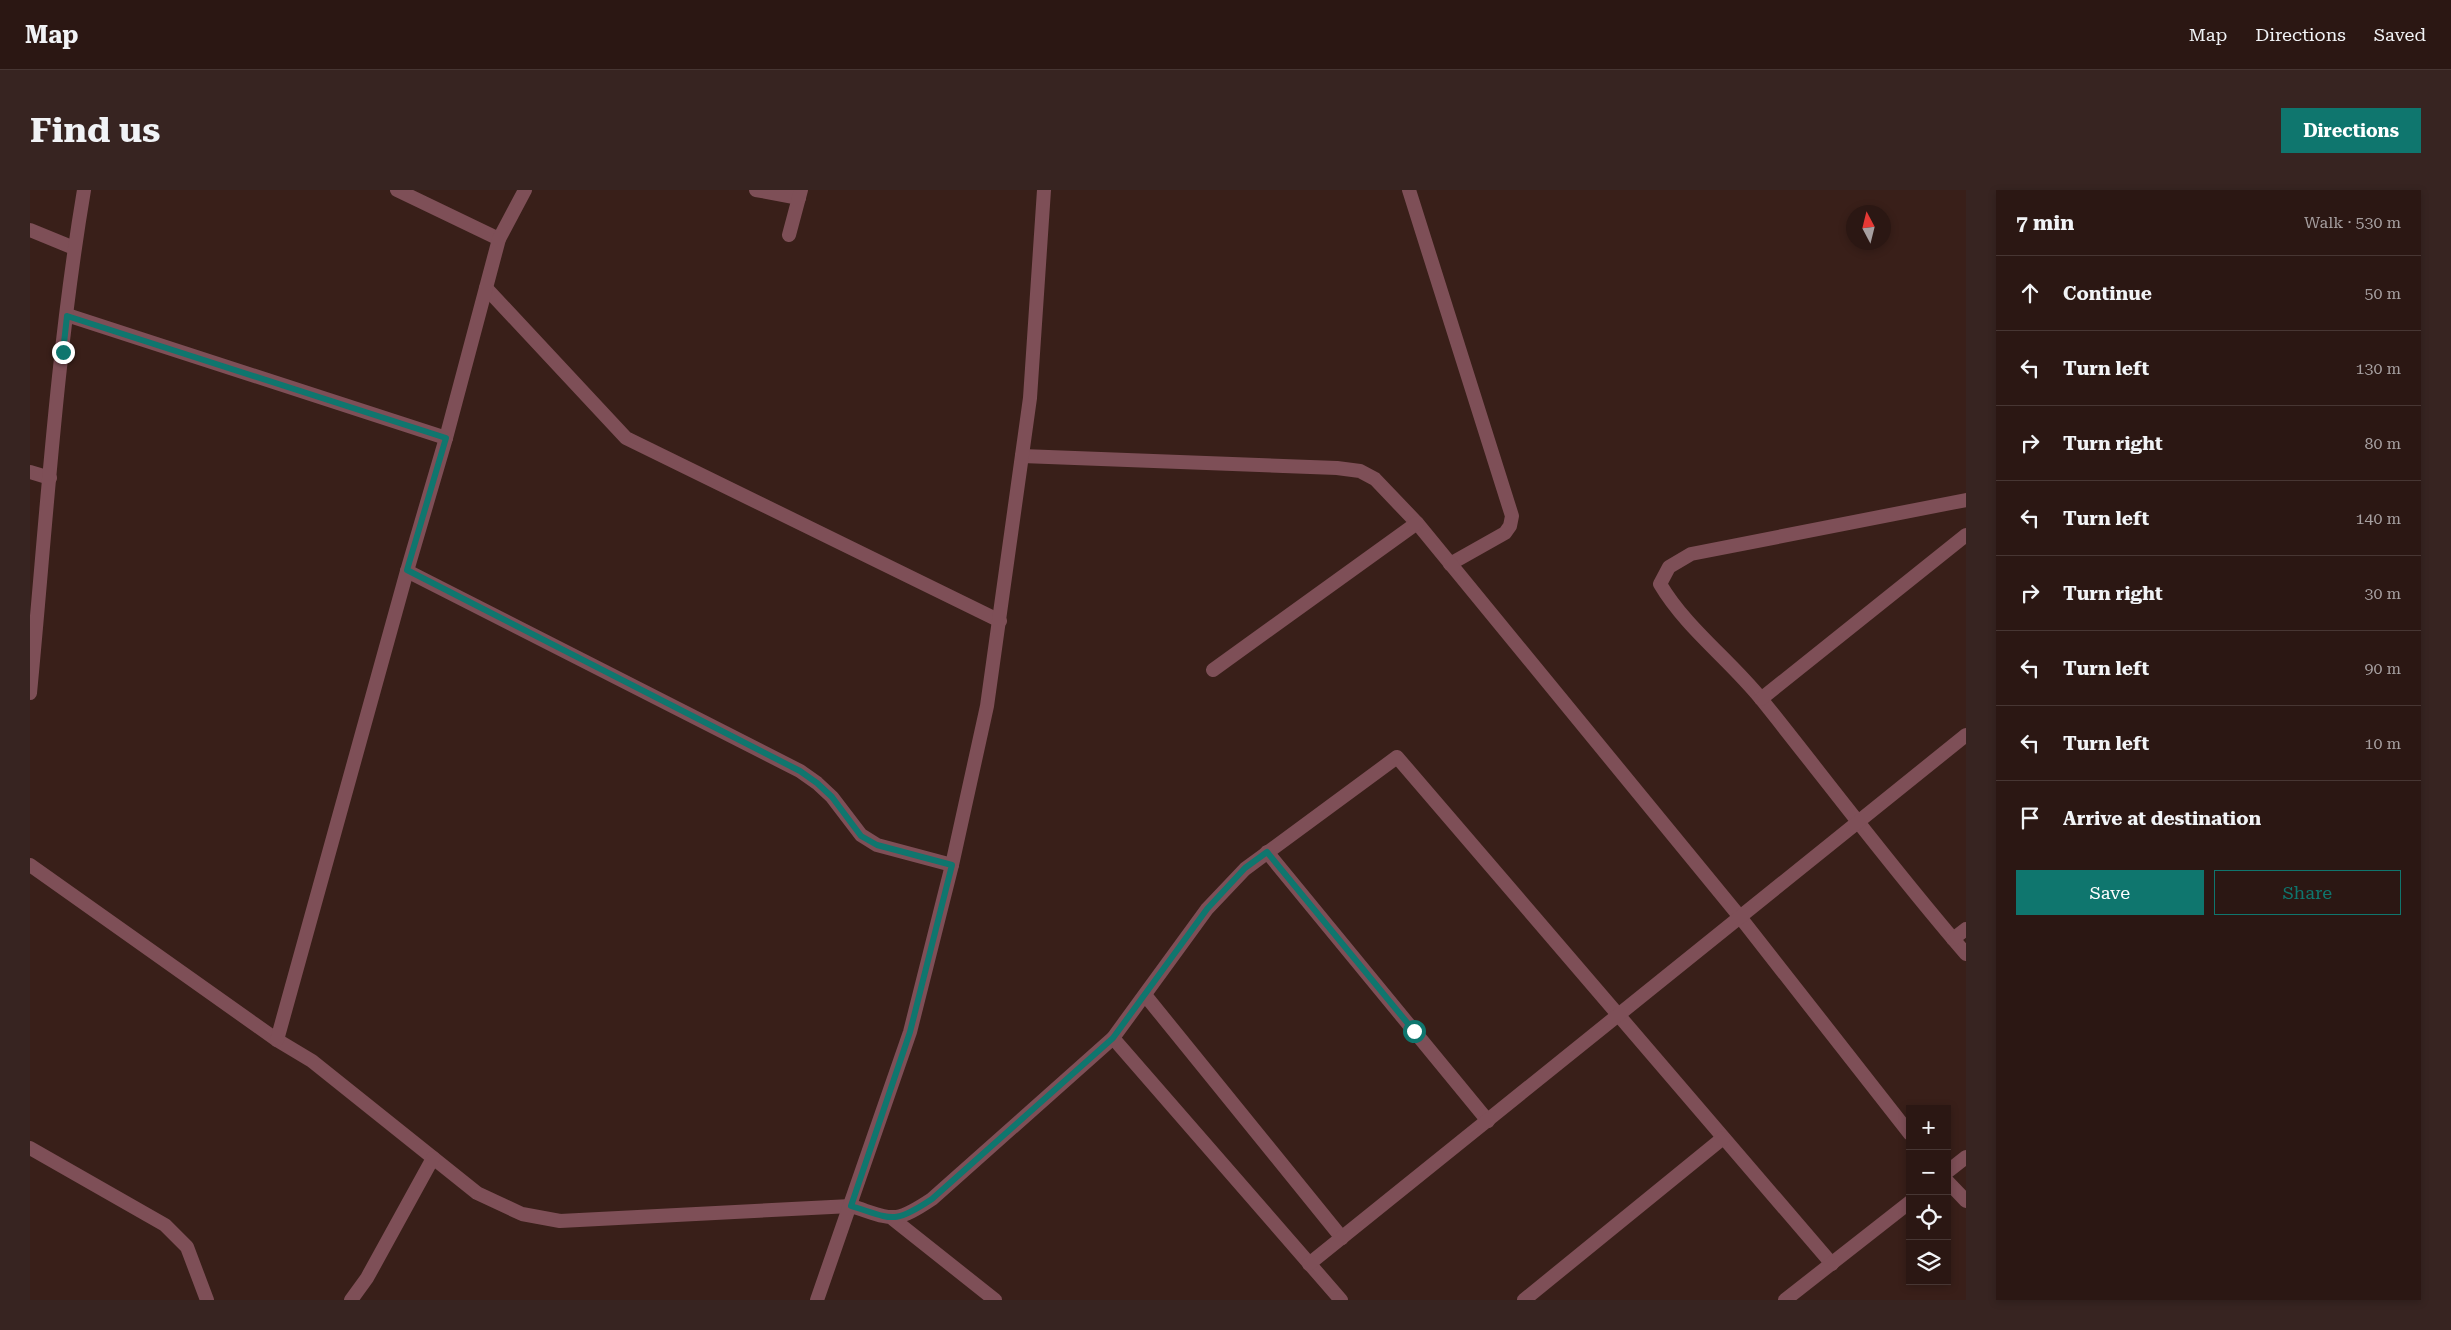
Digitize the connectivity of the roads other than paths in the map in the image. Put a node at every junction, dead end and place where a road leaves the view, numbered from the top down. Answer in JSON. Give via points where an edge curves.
{"nodes":[{"id":1,"x":84,"y":190,"type":"edge"},
{"id":2,"x":397,"y":190,"type":"edge"},
{"id":3,"x":525,"y":190,"type":"edge"},
{"id":4,"x":756,"y":190,"type":"edge"},
{"id":5,"x":1044,"y":190,"type":"edge"},
{"id":6,"x":1409,"y":190,"type":"edge"},
{"id":7,"x":800,"y":194,"type":"edge"},
{"id":8,"x":30,"y":230,"type":"edge"},
{"id":9,"x":789,"y":235,"type":"dead end"},
{"id":10,"x":499,"y":239,"type":"junction"},
{"id":11,"x":74,"y":248,"type":"junction"},
{"id":12,"x":486,"y":288,"type":"junction"},
{"id":13,"x":67,"y":316,"type":"junction"},
{"id":14,"x":446,"y":438,"type":"junction"},
{"id":15,"x":1022,"y":456,"type":"junction"},
{"id":16,"x":30,"y":472,"type":"edge"},
{"id":17,"x":50,"y":478,"type":"junction"},
{"id":18,"x":1966,"y":500,"type":"edge"},
{"id":19,"x":1417,"y":523,"type":"junction"},
{"id":20,"x":1966,"y":535,"type":"edge"},
{"id":21,"x":1450,"y":564,"type":"junction"},
{"id":22,"x":407,"y":570,"type":"junction"},
{"id":23,"x":1000,"y":621,"type":"junction"},
{"id":24,"x":1213,"y":670,"type":"dead end"},
{"id":25,"x":30,"y":694,"type":"edge"},
{"id":26,"x":1761,"y":699,"type":"junction"},
{"id":27,"x":1966,"y":735,"type":"edge"},
{"id":28,"x":1857,"y":823,"type":"junction"},
{"id":29,"x":1267,"y":852,"type":"junction"},
{"id":30,"x":30,"y":865,"type":"edge"},
{"id":31,"x":952,"y":865,"type":"junction"},
{"id":32,"x":1740,"y":917,"type":"junction"},
{"id":33,"x":1966,"y":929,"type":"edge"},
{"id":34,"x":1953,"y":939,"type":"junction"},
{"id":35,"x":1966,"y":954,"type":"edge"},
{"id":36,"x":1145,"y":995,"type":"junction"},
{"id":37,"x":1618,"y":1015,"type":"junction"},
{"id":38,"x":1113,"y":1038,"type":"junction"},
{"id":39,"x":278,"y":1040,"type":"junction"},
{"id":40,"x":1488,"y":1121,"type":"junction"},
{"id":41,"x":1906,"y":1129,"type":"edge"},
{"id":42,"x":1723,"y":1138,"type":"junction"},
{"id":43,"x":30,"y":1148,"type":"edge"},
{"id":44,"x":1966,"y":1157,"type":"edge"},
{"id":45,"x":433,"y":1158,"type":"junction"},
{"id":46,"x":1951,"y":1169,"type":"edge"},
{"id":47,"x":1951,"y":1185,"type":"edge"},
{"id":48,"x":1966,"y":1201,"type":"edge"},
{"id":49,"x":1906,"y":1205,"type":"edge"},
{"id":50,"x":851,"y":1206,"type":"junction"},
{"id":51,"x":893,"y":1219,"type":"junction"},
{"id":52,"x":1342,"y":1238,"type":"junction"},
{"id":53,"x":1310,"y":1264,"type":"junction"},
{"id":54,"x":1832,"y":1264,"type":"junction"},
{"id":55,"x":207,"y":1300,"type":"edge"},
{"id":56,"x":351,"y":1300,"type":"edge"},
{"id":57,"x":817,"y":1300,"type":"edge"},
{"id":58,"x":995,"y":1300,"type":"edge"},
{"id":59,"x":1341,"y":1300,"type":"edge"},
{"id":60,"x":1524,"y":1300,"type":"edge"},
{"id":61,"x":1785,"y":1300,"type":"edge"}],
"edges":[{"from":1,"to":11,"type":"street"},
{"from":2,"to":10,"type":"street"},
{"from":3,"to":10,"type":"street"},
{"from":4,"to":7,"type":"street"},
{"from":5,"to":15,"type":"street","via":[[1030,398]]},
{"from":6,"to":21,"type":"street","via":[[1512,516],[1505,533]]},
{"from":7,"to":9,"type":"street"},
{"from":8,"to":11,"type":"street"},
{"from":10,"to":12,"type":"street"},
{"from":11,"to":13,"type":"street"},
{"from":12,"to":14,"type":"street"},
{"from":12,"to":23,"type":"street","via":[[626,438]]},
{"from":13,"to":14,"type":"street"},
{"from":13,"to":17,"type":"street"},
{"from":14,"to":22,"type":"street"},
{"from":15,"to":19,"type":"street","via":[[1360,471],[1375,479]]},
{"from":15,"to":23,"type":"street"},
{"from":16,"to":17,"type":"street"},
{"from":17,"to":25,"type":"street"},
{"from":18,"to":26,"type":"street","via":[[1691,554],[1669,567],[1660,584],[1671,603]]},
{"from":19,"to":21,"type":"street"},
{"from":19,"to":24,"type":"street"},
{"from":20,"to":26,"type":"street"},
{"from":21,"to":32,"type":"street"},
{"from":22,"to":31,"type":"street","via":[[800,771],[832,797],[861,836],[877,845]]},
{"from":22,"to":39,"type":"street"},
{"from":23,"to":31,"type":"street","via":[[987,706]]},
{"from":26,"to":28,"type":"street"},
{"from":27,"to":28,"type":"street"},
{"from":28,"to":32,"type":"street"},
{"from":28,"to":34,"type":"street"},
{"from":29,"to":36,"type":"street","via":[[1245,868],[1207,909]]},
{"from":29,"to":37,"type":"street","via":[[1397,757]]},
{"from":29,"to":40,"type":"street"},
{"from":30,"to":39,"type":"street"},
{"from":31,"to":50,"type":"street","via":[[910,1032]]},
{"from":32,"to":37,"type":"street"},
{"from":32,"to":41,"type":"street"},
{"from":33,"to":34,"type":"street"},
{"from":34,"to":35,"type":"street"},
{"from":36,"to":38,"type":"street"},
{"from":36,"to":52,"type":"street"},
{"from":37,"to":40,"type":"street"},
{"from":37,"to":42,"type":"street"},
{"from":38,"to":51,"type":"street","via":[[932,1199],[909,1215]]},
{"from":38,"to":53,"type":"street"},
{"from":39,"to":45,"type":"street","via":[[312,1061]]},
{"from":40,"to":52,"type":"street"},
{"from":42,"to":54,"type":"street"},
{"from":42,"to":60,"type":"street"},
{"from":43,"to":55,"type":"street","via":[[165,1225],[187,1247]]},
{"from":44,"to":46,"type":"street"},
{"from":45,"to":50,"type":"street","via":[[477,1193],[522,1214],[560,1220]]},
{"from":45,"to":56,"type":"street","via":[[367,1278]]},
{"from":47,"to":48,"type":"street"},
{"from":49,"to":54,"type":"street"},
{"from":50,"to":51,"type":"street"},
{"from":50,"to":57,"type":"street"},
{"from":51,"to":58,"type":"street"},
{"from":52,"to":53,"type":"street"},
{"from":53,"to":59,"type":"street"},
{"from":54,"to":61,"type":"street"}]}
